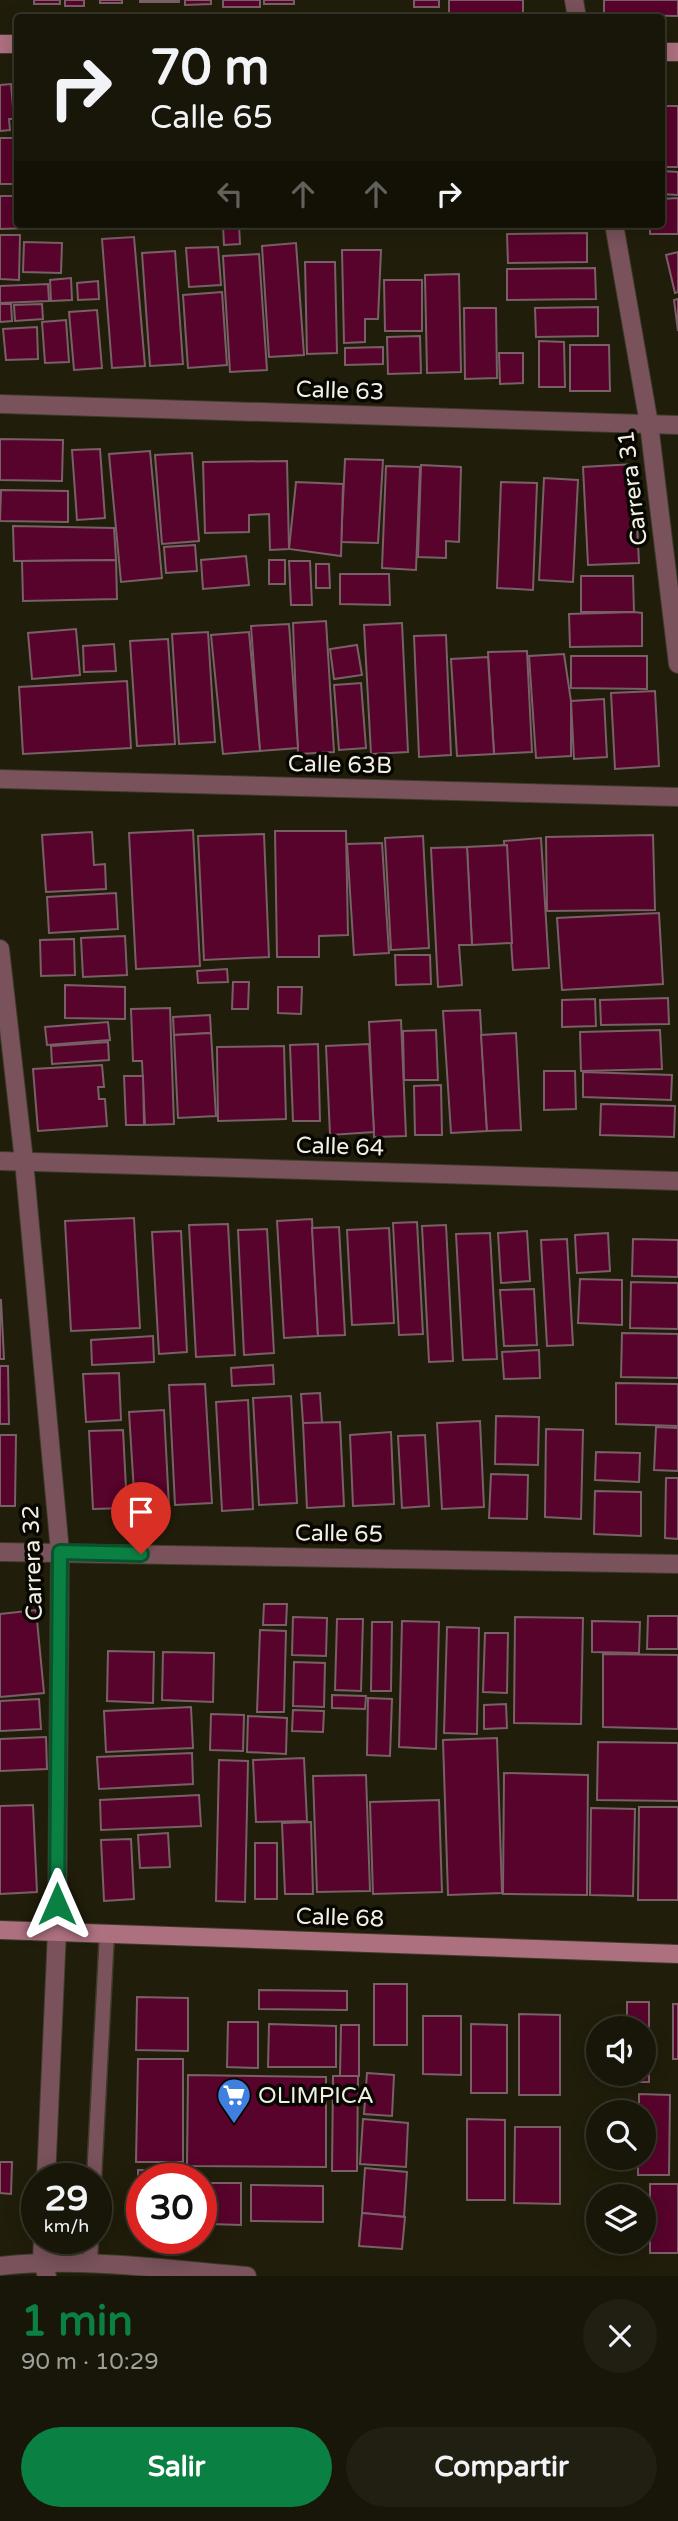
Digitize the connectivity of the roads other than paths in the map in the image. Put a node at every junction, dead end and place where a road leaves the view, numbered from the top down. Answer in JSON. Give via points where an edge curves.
{"nodes":[{"id":1,"x":615,"y":228,"type":"edge"},
{"id":2,"x":0,"y":404,"type":"edge"},
{"id":3,"x":649,"y":424,"type":"junction"},
{"id":4,"x":678,"y":425,"type":"edge"},
{"id":5,"x":678,"y":664,"type":"edge"},
{"id":6,"x":0,"y":779,"type":"edge"},
{"id":7,"x":678,"y":797,"type":"edge"},
{"id":8,"x":0,"y":948,"type":"edge"},
{"id":9,"x":0,"y":1161,"type":"edge"},
{"id":10,"x":24,"y":1161,"type":"junction"},
{"id":11,"x":678,"y":1181,"type":"edge"},
{"id":12,"x":0,"y":1552,"type":"edge"},
{"id":13,"x":60,"y":1552,"type":"junction"},
{"id":14,"x":678,"y":1564,"type":"edge"},
{"id":15,"x":0,"y":1930,"type":"edge"},
{"id":16,"x":57,"y":1931,"type":"junction"},
{"id":17,"x":107,"y":1933,"type":"junction"},
{"id":18,"x":678,"y":1954,"type":"edge"},
{"id":19,"x":47,"y":2163,"type":"edge"},
{"id":20,"x":95,"y":2163,"type":"edge"},
{"id":21,"x":90,"y":2254,"type":"edge"},
{"id":22,"x":90,"y":2263,"type":"junction"},
{"id":23,"x":0,"y":2266,"type":"edge"},
{"id":24,"x":44,"y":2269,"type":"edge"},
{"id":25,"x":247,"y":2276,"type":"edge"}],
"edges":[{"from":1,"to":3,"type":"street","name":"Carrera 31"},
{"from":2,"to":3,"type":"street","name":"Calle 63"},
{"from":3,"to":4,"type":"street","name":"Calle 63"},
{"from":3,"to":5,"type":"street","name":"Carrera 31"},
{"from":6,"to":7,"type":"street","name":"Calle 63B"},
{"from":8,"to":10,"type":"street","name":"Carrera 32"},
{"from":9,"to":10,"type":"street","name":"Calle 64"},
{"from":10,"to":11,"type":"street","name":"Calle 64"},
{"from":10,"to":13,"type":"street","name":"Carrera 32"},
{"from":12,"to":13,"type":"street","name":"Calle 65"},
{"from":13,"to":14,"type":"street","name":"Calle 65"},
{"from":13,"to":16,"type":"street","name":"Carrera 32"},
{"from":15,"to":16,"type":"street","name":"Calle 68"},
{"from":16,"to":17,"type":"street","name":"Calle 68"},
{"from":16,"to":19,"type":"street","name":"Carrera 32"},
{"from":17,"to":18,"type":"street","name":"Calle 68"},
{"from":17,"to":20,"type":"lane"},
{"from":21,"to":22,"type":"lane"},
{"from":22,"to":24,"type":"street"},
{"from":22,"to":25,"type":"street"},
{"from":23,"to":24,"type":"street"}]}
